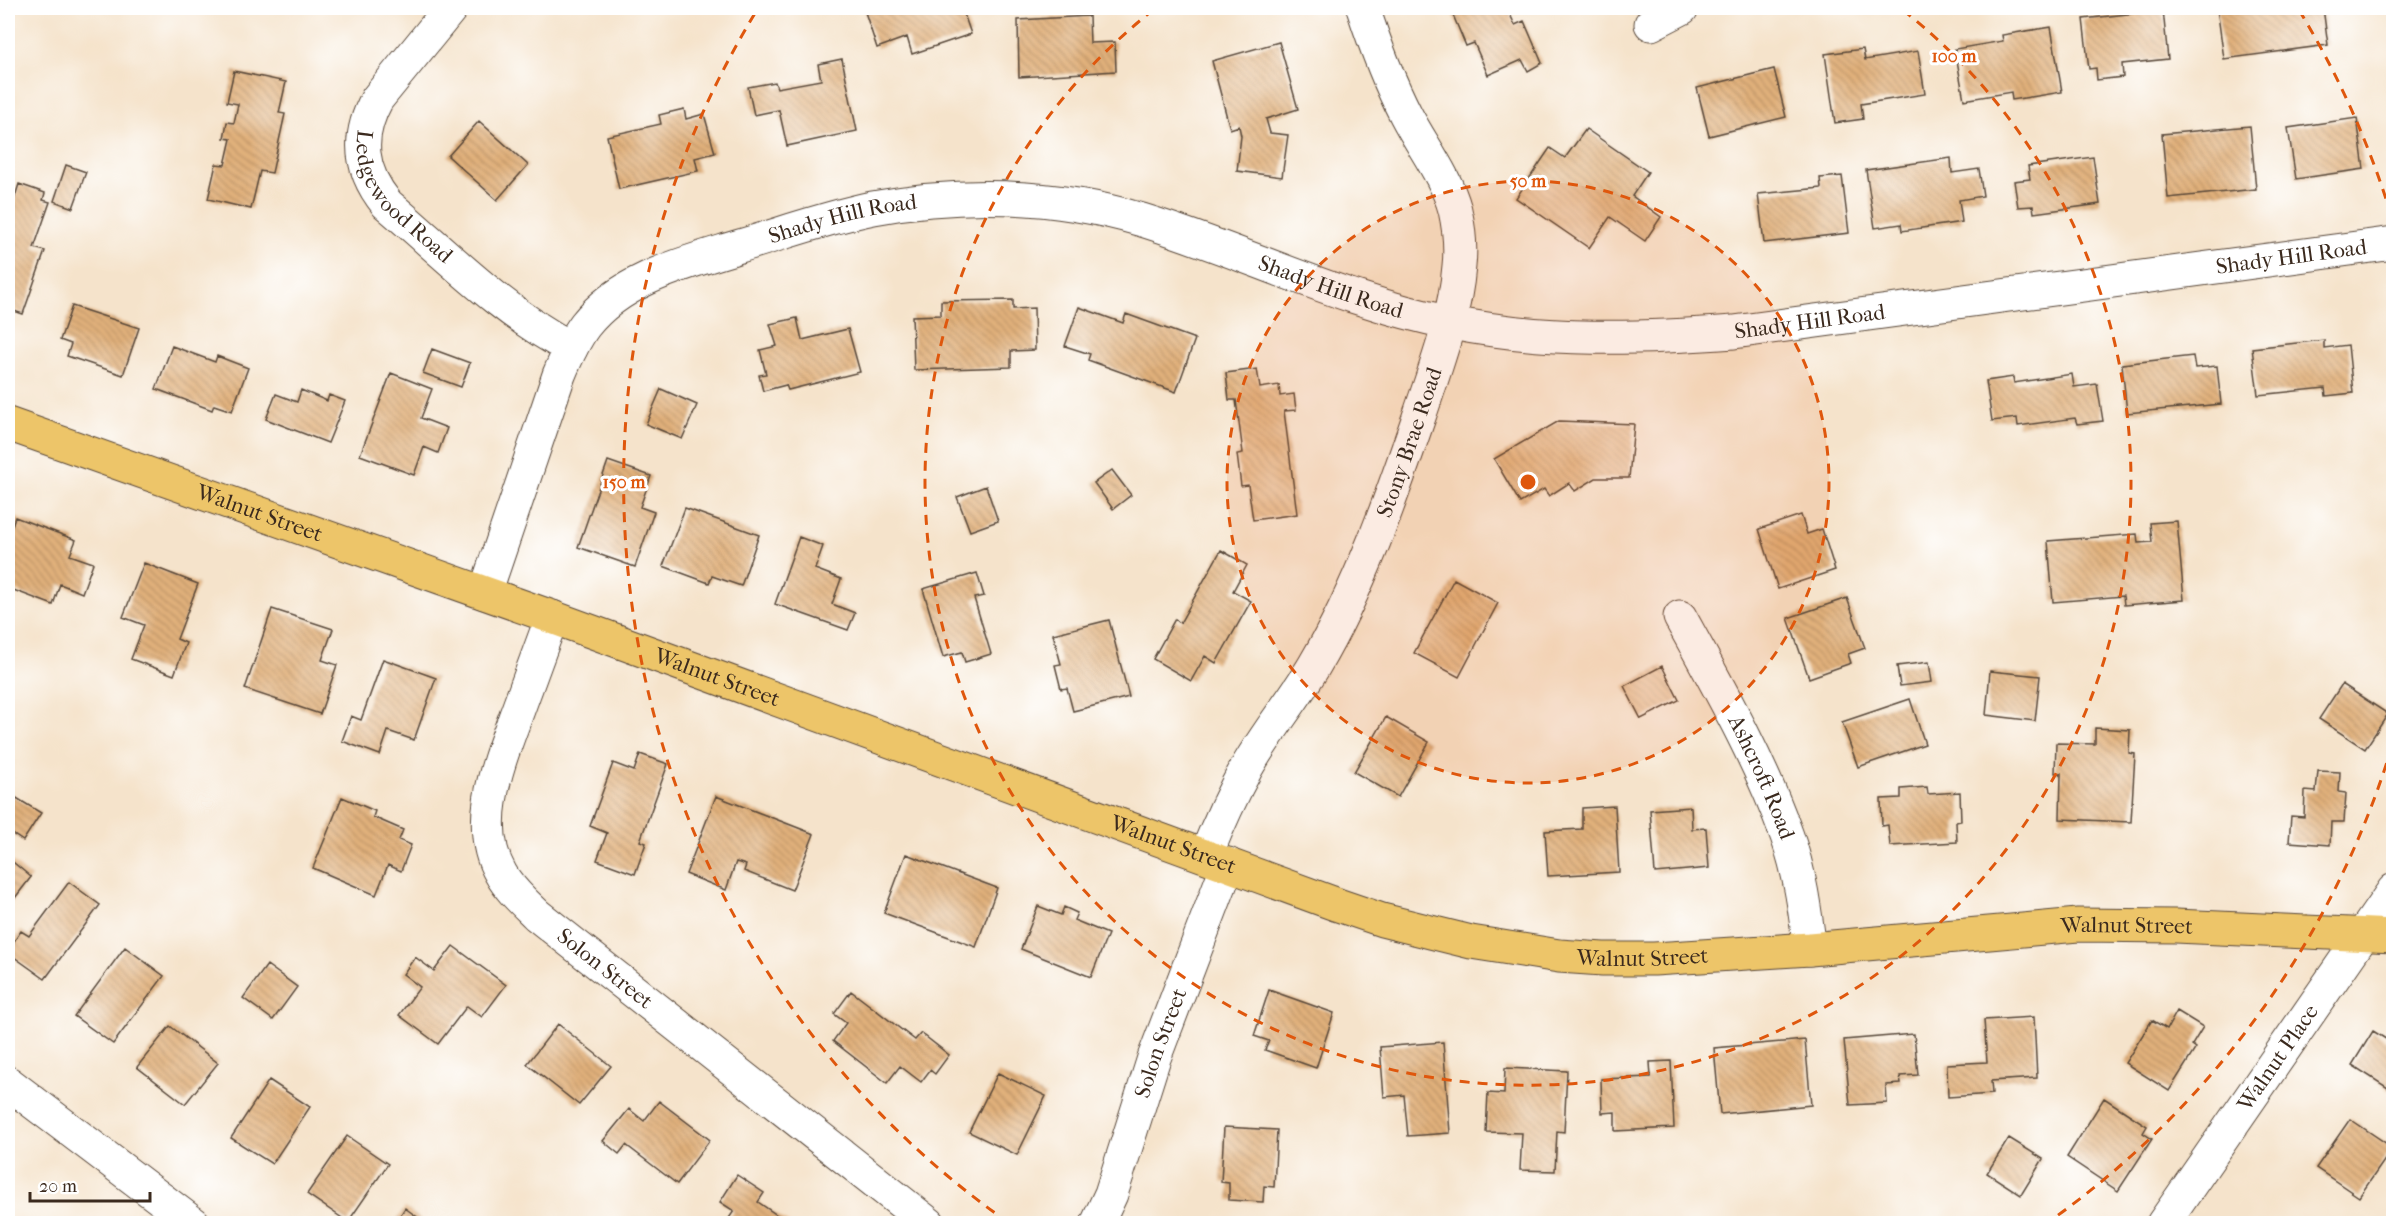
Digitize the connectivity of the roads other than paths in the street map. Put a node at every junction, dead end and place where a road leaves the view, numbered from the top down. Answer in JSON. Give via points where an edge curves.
{"nodes":[{"id":1,"x":451,"y":8,"type":"edge"},
{"id":2,"x":1363,"y":8,"type":"edge"},
{"id":3,"x":1682,"y":8,"type":"edge"},
{"id":4,"x":1651,"y":24,"type":"dead end"},
{"id":5,"x":2394,"y":243,"type":"edge"},
{"id":6,"x":1449,"y":323,"type":"junction"},
{"id":7,"x":571,"y":348,"type":"junction"},
{"id":8,"x":8,"y":424,"type":"edge"},
{"id":9,"x":485,"y":593,"type":"junction"},
{"id":10,"x":552,"y":617,"type":"junction"},
{"id":11,"x":1680,"y":618,"type":"dead end"},
{"id":12,"x":1217,"y":860,"type":"junction"},
{"id":13,"x":2394,"y":890,"type":"edge"},
{"id":14,"x":2378,"y":936,"type":"edge"},
{"id":15,"x":1810,"y":949,"type":"junction"},
{"id":16,"x":8,"y":1083,"type":"edge"},
{"id":17,"x":1118,"y":1209,"type":"edge"},
{"id":18,"x":195,"y":1224,"type":"edge"},
{"id":19,"x":929,"y":1224,"type":"edge"},
{"id":20,"x":1097,"y":1224,"type":"edge"},
{"id":21,"x":2163,"y":1224,"type":"edge"}],
"edges":[{"from":1,"to":7,"type":"street","name":"Ledgewood Road","via":[[368,115],[366,172],[387,204],[516,315]]},
{"from":2,"to":6,"type":"street","name":"Stony Brae Road","via":[[1388,79],[1454,208],[1459,265]]},
{"from":3,"to":4,"type":"street"},
{"from":5,"to":6,"type":"street","name":"Shady Hill Road","via":[[1734,332],[1662,338],[1558,337]]},
{"from":6,"to":7,"type":"street","name":"Shady Hill Road","via":[[1337,292],[1179,232],[1102,209],[1062,202],[974,198],[873,208],[676,266],[605,304]]},
{"from":6,"to":12,"type":"street","name":"Stony Brae Road","via":[[1394,489],[1346,602],[1313,666],[1248,765],[1227,805]]},
{"from":7,"to":9,"type":"street","name":"Shady Hill Road"},
{"from":8,"to":9,"type":"main road","name":"Walnut Street"},
{"from":9,"to":10,"type":"main road","name":"Walnut Street"},
{"from":10,"to":12,"type":"main road","name":"Walnut Street"},
{"from":10,"to":19,"type":"street","name":"Solon Street","via":[[492,792],[491,848],[500,873],[537,915]]},
{"from":11,"to":15,"type":"street","name":"Ashcroft Road","via":[[1729,708],[1787,836],[1802,890]]},
{"from":12,"to":15,"type":"main road","name":"Walnut Street","via":[[1382,920],[1516,951],[1654,959]]},
{"from":12,"to":17,"type":"street","name":"Solon Street","via":[[1154,1058]]},
{"from":13,"to":14,"type":"street","name":"Walnut Place"},
{"from":14,"to":15,"type":"main road","name":"Walnut Street","via":[[2137,924],[2078,925]]},
{"from":14,"to":21,"type":"street","name":"Walnut Place"},
{"from":16,"to":18,"type":"street"},
{"from":17,"to":20,"type":"street","name":"Solon Street"}]}
